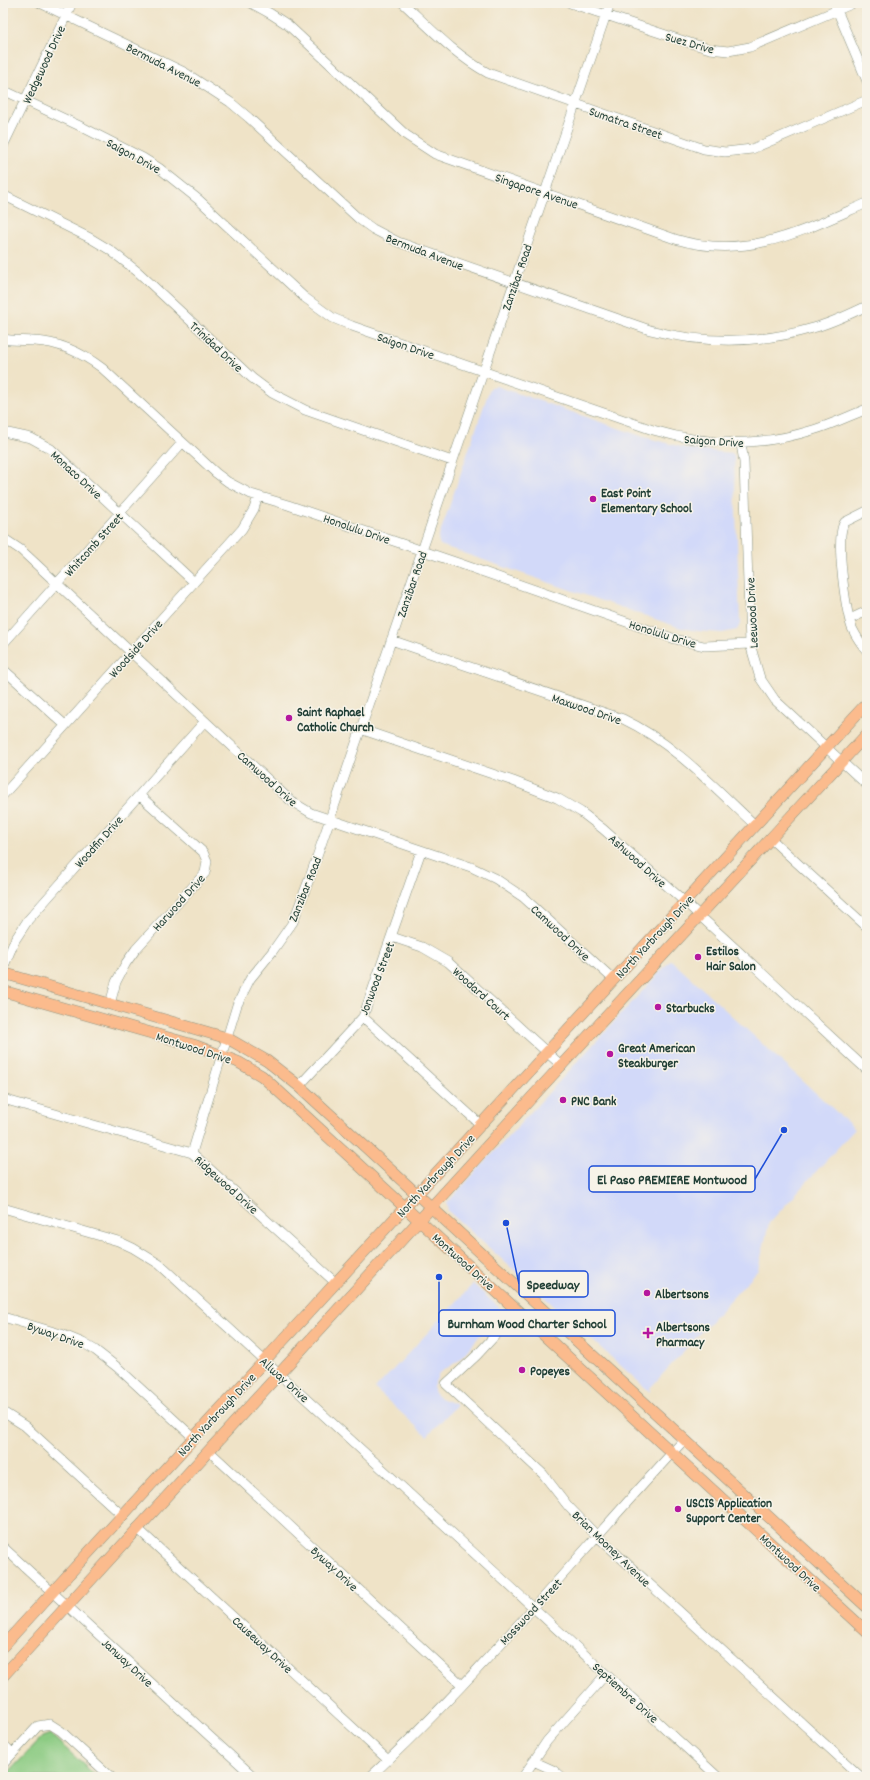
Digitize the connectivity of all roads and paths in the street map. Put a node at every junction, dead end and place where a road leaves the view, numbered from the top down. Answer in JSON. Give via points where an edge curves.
{"nodes":[{"id":1,"x":40,"y":3,"type":"edge"},
{"id":2,"x":72,"y":3,"type":"edge"},
{"id":3,"x":251,"y":3,"type":"edge"},
{"id":4,"x":403,"y":3,"type":"edge"},
{"id":5,"x":570,"y":3,"type":"edge"},
{"id":6,"x":610,"y":3,"type":"edge"},
{"id":7,"x":854,"y":3,"type":"edge"},
{"id":8,"x":835,"y":7,"type":"edge"},
{"id":9,"x":606,"y":14,"type":"junction"},
{"id":10,"x":66,"y":15,"type":"junction"},
{"id":11,"x":867,"y":81,"type":"edge"},
{"id":12,"x":3,"y":90,"type":"edge"},
{"id":13,"x":867,"y":100,"type":"edge"},
{"id":14,"x":25,"y":101,"type":"junction"},
{"id":15,"x":576,"y":104,"type":"junction"},
{"id":16,"x":3,"y":146,"type":"edge"},
{"id":17,"x":546,"y":193,"type":"junction"},
{"id":18,"x":3,"y":195,"type":"edge"},
{"id":19,"x":867,"y":203,"type":"edge"},
{"id":20,"x":514,"y":284,"type":"junction"},
{"id":21,"x":867,"y":306,"type":"edge"},
{"id":22,"x":3,"y":339,"type":"edge"},
{"id":23,"x":484,"y":372,"type":"junction"},
{"id":24,"x":867,"y":409,"type":"edge"},
{"id":25,"x":3,"y":432,"type":"edge"},
{"id":26,"x":182,"y":443,"type":"junction"},
{"id":27,"x":741,"y":444,"type":"junction"},
{"id":28,"x":452,"y":461,"type":"junction"},
{"id":29,"x":258,"y":496,"type":"junction"},
{"id":30,"x":867,"y":512,"type":"edge"},
{"id":31,"x":120,"y":513,"type":"junction"},
{"id":32,"x":3,"y":538,"type":"edge"},
{"id":33,"x":422,"y":551,"type":"junction"},
{"id":34,"x":194,"y":582,"type":"junction"},
{"id":35,"x":57,"y":583,"type":"junction"},
{"id":36,"x":867,"y":611,"type":"edge"},
{"id":37,"x":850,"y":618,"type":"junction"},
{"id":38,"x":391,"y":640,"type":"junction"},
{"id":39,"x":3,"y":644,"type":"edge"},
{"id":40,"x":750,"y":644,"type":"junction"},
{"id":41,"x":867,"y":651,"type":"edge"},
{"id":42,"x":132,"y":652,"type":"junction"},
{"id":43,"x":3,"y":669,"type":"edge"},
{"id":44,"x":867,"y":703,"type":"edge"},
{"id":45,"x":205,"y":721,"type":"junction"},
{"id":46,"x":65,"y":725,"type":"junction"},
{"id":47,"x":360,"y":729,"type":"junction"},
{"id":48,"x":867,"y":734,"type":"edge"},
{"id":49,"x":826,"y":748,"type":"junction"},
{"id":50,"x":841,"y":762,"type":"junction"},
{"id":51,"x":867,"y":785,"type":"edge"},
{"id":52,"x":3,"y":795,"type":"edge"},
{"id":53,"x":139,"y":795,"type":"junction"},
{"id":54,"x":331,"y":818,"type":"junction"},
{"id":55,"x":755,"y":824,"type":"junction"},
{"id":56,"x":770,"y":838,"type":"junction"},
{"id":57,"x":421,"y":851,"type":"junction"},
{"id":58,"x":685,"y":902,"type":"junction"},
{"id":59,"x":699,"y":915,"type":"junction"},
{"id":60,"x":867,"y":927,"type":"edge"},
{"id":61,"x":392,"y":937,"type":"junction"},
{"id":62,"x":3,"y":968,"type":"edge"},
{"id":63,"x":3,"y":973,"type":"edge"},
{"id":64,"x":613,"y":979,"type":"junction"},
{"id":65,"x":3,"y":991,"type":"edge"},
{"id":66,"x":110,"y":1004,"type":"junction"},
{"id":67,"x":363,"y":1017,"type":"junction"},
{"id":68,"x":227,"y":1038,"type":"junction"},
{"id":69,"x":548,"y":1052,"type":"junction"},
{"id":70,"x":222,"y":1054,"type":"junction"},
{"id":71,"x":562,"y":1066,"type":"junction"},
{"id":72,"x":867,"y":1070,"type":"edge"},
{"id":73,"x":299,"y":1086,"type":"junction"},
{"id":74,"x":3,"y":1098,"type":"edge"},
{"id":75,"x":481,"y":1124,"type":"junction"},
{"id":76,"x":192,"y":1153,"type":"junction"},
{"id":77,"x":416,"y":1196,"type":"junction"},
{"id":78,"x":405,"y":1207,"type":"junction"},
{"id":79,"x":3,"y":1208,"type":"edge"},
{"id":80,"x":430,"y":1208,"type":"junction"},
{"id":81,"x":419,"y":1220,"type":"junction"},
{"id":82,"x":336,"y":1283,"type":"junction"},
{"id":83,"x":518,"y":1311,"type":"junction"},
{"id":84,"x":3,"y":1317,"type":"edge"},
{"id":85,"x":265,"y":1361,"type":"junction"},
{"id":86,"x":279,"y":1373,"type":"junction"},
{"id":87,"x":3,"y":1412,"type":"edge"},
{"id":88,"x":194,"y":1438,"type":"junction"},
{"id":89,"x":684,"y":1440,"type":"junction"},
{"id":90,"x":209,"y":1451,"type":"junction"},
{"id":91,"x":672,"y":1453,"type":"junction"},
{"id":92,"x":123,"y":1516,"type":"junction"},
{"id":93,"x":137,"y":1528,"type":"junction"},
{"id":94,"x":598,"y":1537,"type":"junction"},
{"id":95,"x":3,"y":1547,"type":"edge"},
{"id":96,"x":53,"y":1593,"type":"junction"},
{"id":97,"x":67,"y":1606,"type":"junction"},
{"id":98,"x":534,"y":1607,"type":"junction"},
{"id":99,"x":867,"y":1607,"type":"edge"},
{"id":100,"x":865,"y":1628,"type":"edge"},
{"id":101,"x":3,"y":1646,"type":"edge"},
{"id":102,"x":606,"y":1674,"type":"junction"},
{"id":103,"x":3,"y":1676,"type":"edge"},
{"id":104,"x":461,"y":1684,"type":"junction"},
{"id":105,"x":3,"y":1744,"type":"edge"},
{"id":106,"x":12,"y":1753,"type":"junction"},
{"id":107,"x":388,"y":1760,"type":"junction"},
{"id":108,"x":533,"y":1760,"type":"junction"},
{"id":109,"x":3,"y":1764,"type":"edge"},
{"id":110,"x":111,"y":1777,"type":"edge"},
{"id":111,"x":254,"y":1777,"type":"edge"},
{"id":112,"x":370,"y":1777,"type":"edge"},
{"id":113,"x":523,"y":1777,"type":"edge"},
{"id":114,"x":561,"y":1777,"type":"edge"},
{"id":115,"x":718,"y":1777,"type":"edge"},
{"id":116,"x":860,"y":1777,"type":"edge"}],
"edges":[{"from":1,"to":10,"type":"street","name":"Bermuda Avenue"},
{"from":2,"to":10,"type":"street","name":"Wedgewood Drive"},
{"from":3,"to":17,"type":"street","name":"Singapore Avenue","via":[[293,29],[406,135],[424,148],[447,159]]},
{"from":4,"to":15,"type":"street","name":"Sumatra Street","via":[[479,68]]},
{"from":5,"to":9,"type":"street","name":"Suez Drive"},
{"from":6,"to":9,"type":"street","name":"Zanzibar Road"},
{"from":7,"to":8,"type":"street","name":"Suez Drive"},
{"from":8,"to":9,"type":"street","name":"Suez Drive","via":[[750,47],[728,51],[690,43]]},
{"from":8,"to":11,"type":"street"},
{"from":9,"to":15,"type":"street","name":"Zanzibar Road"},
{"from":10,"to":14,"type":"street","name":"Wedgewood Drive"},
{"from":10,"to":20,"type":"street","name":"Bermuda Avenue","via":[[184,72],[230,102],[353,214],[373,229],[398,242]]},
{"from":12,"to":14,"type":"street","name":"Saigon Drive"},
{"from":13,"to":15,"type":"street","name":"Sumatra Street","via":[[766,144],[746,150],[725,152],[698,146]]},
{"from":14,"to":16,"type":"street","name":"Wedgewood Drive"},
{"from":14,"to":23,"type":"street","name":"Saigon Drive","via":[[142,158],[171,176],[304,297],[333,318]]},
{"from":15,"to":17,"type":"street","name":"Zanzibar Road"},
{"from":17,"to":19,"type":"street","name":"Singapore Avenue","via":[[691,244],[718,247],[753,245],[790,236]]},
{"from":17,"to":20,"type":"street","name":"Zanzibar Road"},
{"from":18,"to":28,"type":"street","name":"Trinidad Drive","via":[[110,250],[138,272],[252,378],[272,393],[305,410]]},
{"from":20,"to":21,"type":"street","name":"Bermuda Avenue","via":[[650,330],[674,336],[713,340],[756,339],[791,334],[815,328]]},
{"from":20,"to":23,"type":"street","name":"Zanzibar Road"},
{"from":22,"to":26,"type":"street","name":"Honolulu Drive","via":[[49,342],[80,353],[102,368]]},
{"from":23,"to":27,"type":"street","name":"Saigon Drive","via":[[670,435],[693,440]]},
{"from":23,"to":28,"type":"street","name":"Zanzibar Road"},
{"from":24,"to":27,"type":"street","name":"Saigon Drive","via":[[811,431]]},
{"from":25,"to":31,"type":"street","name":"Monaco Drive","via":[[20,434],[51,449]]},
{"from":26,"to":29,"type":"street","name":"Honolulu Drive","via":[[228,482]]},
{"from":26,"to":31,"type":"street","name":"Whitcomb Street"},
{"from":27,"to":40,"type":"street","name":"Leewood Drive","via":[[744,462]]},
{"from":28,"to":33,"type":"street","name":"Zanzibar Road"},
{"from":29,"to":33,"type":"street","name":"Honolulu Drive"},
{"from":29,"to":34,"type":"street","name":"Woodside Drive","via":[[254,509],[242,529]]},
{"from":30,"to":37,"type":"street","via":[[845,522],[841,530],[844,588]]},
{"from":31,"to":34,"type":"street","name":"Monaco Drive"},
{"from":31,"to":35,"type":"street","name":"Whitcomb Street"},
{"from":32,"to":35,"type":"street","name":"Camwood Drive","via":[[21,550]]},
{"from":33,"to":38,"type":"street","name":"Zanzibar Road"},
{"from":33,"to":40,"type":"street","name":"Honolulu Drive","via":[[675,639],[704,646]]},
{"from":34,"to":42,"type":"street","name":"Woodside Drive"},
{"from":35,"to":39,"type":"street","name":"Whitcomb Street"},
{"from":35,"to":42,"type":"street","name":"Camwood Drive"},
{"from":36,"to":37,"type":"street"},
{"from":37,"to":41,"type":"street","via":[[855,634]]},
{"from":38,"to":47,"type":"street","name":"Zanzibar Road"},
{"from":38,"to":55,"type":"street","name":"Maxwood Drive","via":[[623,719],[641,728],[660,740]]},
{"from":40,"to":49,"type":"street","name":"Leewood Drive","via":[[760,678],[769,692]]},
{"from":42,"to":45,"type":"street","name":"Camwood Drive"},
{"from":42,"to":46,"type":"street","name":"Woodside Drive"},
{"from":43,"to":46,"type":"street"},
{"from":44,"to":49,"type":"main road","name":"North Yarbrough Drive"},
{"from":45,"to":53,"type":"street","name":"Woodfin Drive"},
{"from":45,"to":54,"type":"street","name":"Camwood Drive","via":[[291,801],[311,812]]},
{"from":46,"to":52,"type":"street","name":"Woodside Drive"},
{"from":47,"to":54,"type":"street","name":"Zanzibar Road"},
{"from":47,"to":58,"type":"street","name":"Ashwood Drive","via":[[513,781],[566,802],[591,819]]},
{"from":48,"to":50,"type":"main road","name":"North Yarbrough Drive"},
{"from":49,"to":50,"type":"street","name":"Leewood Drive"},
{"from":49,"to":55,"type":"main road","name":"North Yarbrough Drive"},
{"from":50,"to":51,"type":"street","name":"Leewood Drive"},
{"from":50,"to":56,"type":"main road","name":"North Yarbrough Drive"},
{"from":53,"to":62,"type":"street","name":"Woodfin Drive","via":[[28,920],[15,940]]},
{"from":53,"to":66,"type":"street","name":"Harwood Drive","via":[[203,852],[207,864],[205,873],[126,963],[116,982]]},
{"from":54,"to":57,"type":"street","name":"Camwood Drive"},
{"from":54,"to":68,"type":"street","name":"Zanzibar Road","via":[[293,922],[245,988]]},
{"from":55,"to":58,"type":"main road","name":"North Yarbrough Drive"},
{"from":56,"to":59,"type":"main road","name":"North Yarbrough Drive"},
{"from":56,"to":60,"type":"street"},
{"from":57,"to":61,"type":"street","name":"Jonwood Street"},
{"from":57,"to":64,"type":"street","name":"Camwood Drive","via":[[471,867],[512,889],[533,905]]},
{"from":58,"to":59,"type":"street","name":"Ashwood Drive"},
{"from":58,"to":64,"type":"main road","name":"North Yarbrough Drive"},
{"from":59,"to":71,"type":"main road","name":"North Yarbrough Drive"},
{"from":59,"to":72,"type":"street","name":"Ashwood Drive"},
{"from":61,"to":67,"type":"street","name":"Jonwood Street"},
{"from":61,"to":69,"type":"street","name":"Woodard Court","via":[[422,947],[448,962]]},
{"from":63,"to":66,"type":"main road","name":"Montwood Drive"},
{"from":64,"to":69,"type":"main road","name":"North Yarbrough Drive"},
{"from":65,"to":70,"type":"main road","name":"Montwood Drive"},
{"from":66,"to":68,"type":"main road","name":"Montwood Drive"},
{"from":67,"to":73,"type":"street","name":"Jonwood Street"},
{"from":67,"to":75,"type":"street"},
{"from":68,"to":70,"type":"street","name":"Zanzibar Road"},
{"from":68,"to":73,"type":"main road","name":"Montwood Drive","via":[[268,1061]]},
{"from":69,"to":71,"type":"street","name":"Woodard Court"},
{"from":69,"to":75,"type":"main road","name":"North Yarbrough Drive"},
{"from":70,"to":76,"type":"street","name":"Zanzibar Road"},
{"from":70,"to":78,"type":"main road","name":"Montwood Drive","via":[[262,1076]]},
{"from":71,"to":80,"type":"main road","name":"North Yarbrough Drive"},
{"from":73,"to":77,"type":"main road","name":"Montwood Drive"},
{"from":74,"to":76,"type":"street","name":"Ridgewood Drive"},
{"from":75,"to":77,"type":"main road","name":"North Yarbrough Drive"},
{"from":76,"to":82,"type":"street","name":"Ridgewood Drive"},
{"from":77,"to":78,"type":"main road","name":"North Yarbrough Drive"},
{"from":77,"to":80,"type":"main road","name":"Montwood Drive"},
{"from":78,"to":81,"type":"main road","name":"Montwood Drive"},
{"from":78,"to":82,"type":"main road","name":"North Yarbrough Drive"},
{"from":79,"to":85,"type":"street","name":"Allway Drive","via":[[118,1241],[148,1256]]},
{"from":80,"to":81,"type":"main road","name":"North Yarbrough Drive"},
{"from":80,"to":89,"type":"main road","name":"Montwood Drive"},
{"from":81,"to":83,"type":"main road","name":"Montwood Drive"},
{"from":81,"to":86,"type":"main road","name":"North Yarbrough Drive"},
{"from":82,"to":85,"type":"main road","name":"North Yarbrough Drive"},
{"from":83,"to":91,"type":"main road","name":"Montwood Drive"},
{"from":83,"to":94,"type":"street","name":"Brian Mooney Avenue","via":[[446,1384],[543,1474],[572,1511]]},
{"from":84,"to":88,"type":"street","name":"Byway Drive","via":[[84,1343],[117,1367]]},
{"from":85,"to":86,"type":"street","name":"Allway Drive"},
{"from":85,"to":88,"type":"main road","name":"North Yarbrough Drive"},
{"from":86,"to":90,"type":"main road","name":"North Yarbrough Drive"},
{"from":86,"to":98,"type":"street","name":"Allway Drive"},
{"from":87,"to":92,"type":"street","via":[[26,1426]]},
{"from":88,"to":92,"type":"main road","name":"North Yarbrough Drive"},
{"from":89,"to":91,"type":"street","name":"Mosswood Street"},
{"from":89,"to":99,"type":"main road","name":"Montwood Drive"},
{"from":90,"to":93,"type":"main road","name":"North Yarbrough Drive"},
{"from":90,"to":104,"type":"street","name":"Byway Drive"},
{"from":91,"to":94,"type":"street","name":"Mosswood Street"},
{"from":91,"to":100,"type":"main road","name":"Montwood Drive"},
{"from":92,"to":96,"type":"main road","name":"North Yarbrough Drive"},
{"from":93,"to":97,"type":"main road","name":"North Yarbrough Drive"},
{"from":93,"to":107,"type":"street","name":"Causeway Drive"},
{"from":94,"to":98,"type":"street","name":"Mosswood Street"},
{"from":94,"to":116,"type":"street","name":"Brian Mooney Avenue"},
{"from":95,"to":96,"type":"street","name":"Janway Drive"},
{"from":96,"to":97,"type":"street","name":"Janway Drive"},
{"from":96,"to":101,"type":"main road","name":"North Yarbrough Drive"},
{"from":97,"to":103,"type":"main road","name":"North Yarbrough Drive"},
{"from":97,"to":111,"type":"street","name":"Janway Drive"},
{"from":98,"to":102,"type":"street","name":"Septiembre Drive"},
{"from":98,"to":104,"type":"street","name":"Mosswood Street"},
{"from":102,"to":108,"type":"street"},
{"from":102,"to":115,"type":"street","name":"Septiembre Drive"},
{"from":104,"to":107,"type":"street","name":"Mosswood Street","via":[[419,1731]]},
{"from":105,"to":106,"type":"street"},
{"from":106,"to":109,"type":"street"},
{"from":106,"to":110,"type":"street","via":[[38,1726],[50,1724]]},
{"from":107,"to":112,"type":"street","name":"Mosswood Street"},
{"from":108,"to":113,"type":"street"},
{"from":108,"to":114,"type":"street"}]}
